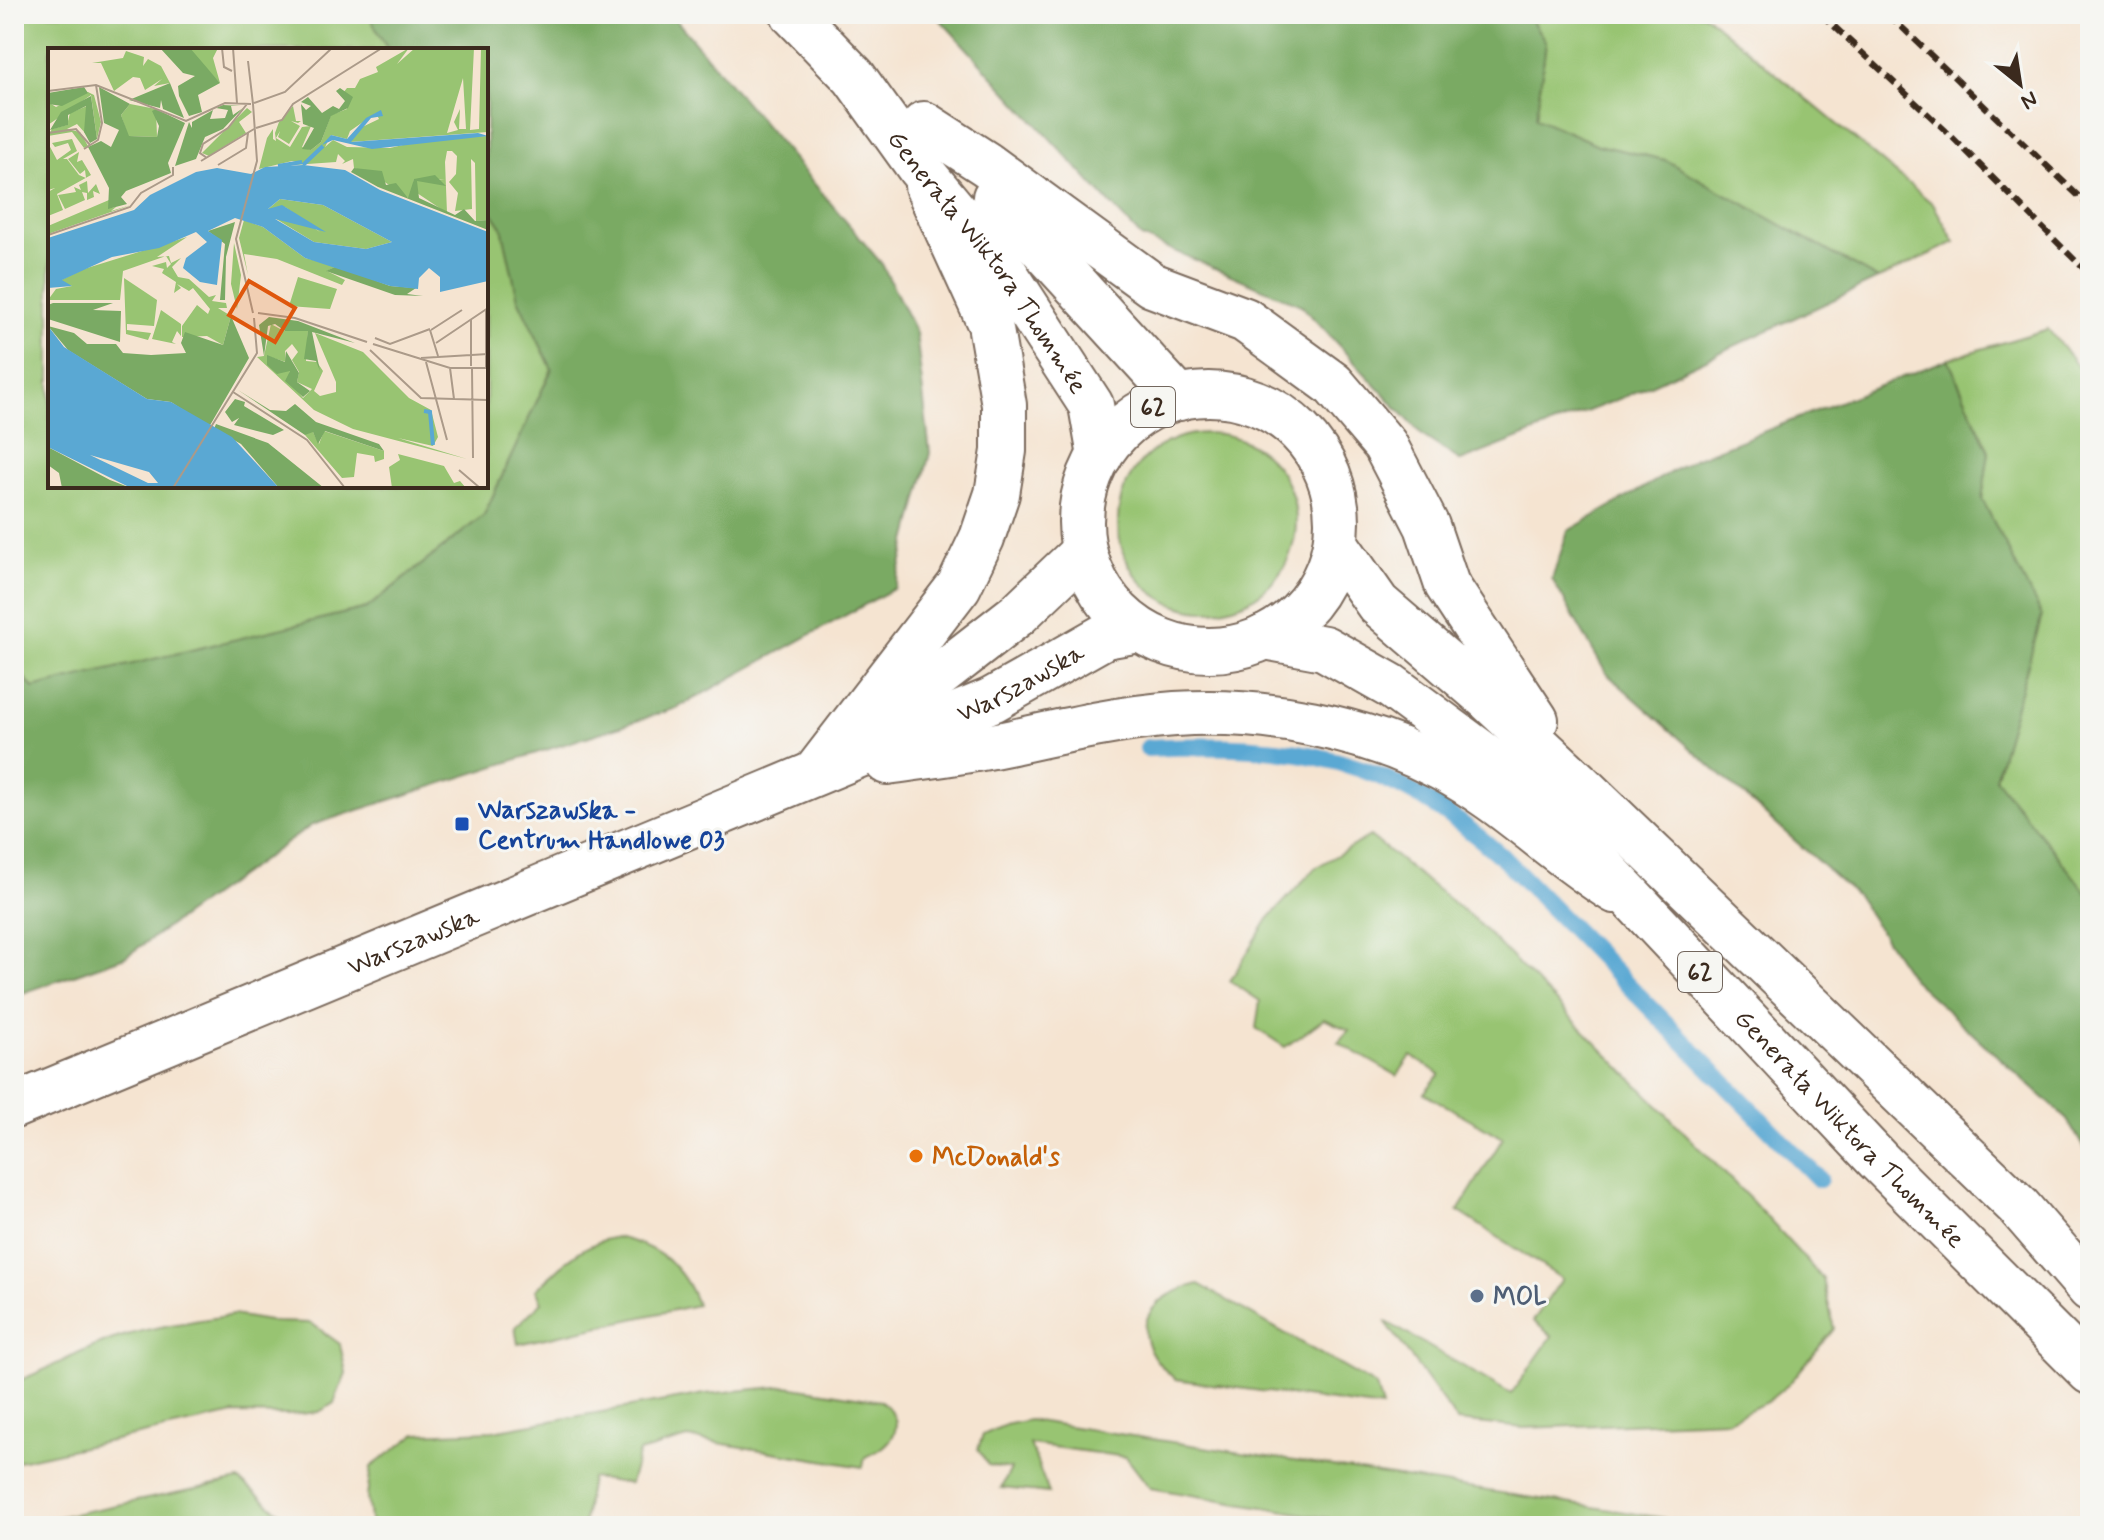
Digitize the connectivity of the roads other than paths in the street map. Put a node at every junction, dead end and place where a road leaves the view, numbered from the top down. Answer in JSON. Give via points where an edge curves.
{"nodes":[{"id":1,"x":793,"y":14,"type":"edge"},
{"id":2,"x":854,"y":77,"type":"junction"},
{"id":3,"x":924,"y":124,"type":"junction"},
{"id":4,"x":920,"y":169,"type":"junction"},
{"id":5,"x":1179,"y":398,"type":"junction"},
{"id":6,"x":1100,"y":456,"type":"junction"},
{"id":7,"x":1336,"y":544,"type":"junction"},
{"id":8,"x":1084,"y":551,"type":"junction"},
{"id":9,"x":1139,"y":630,"type":"junction"},
{"id":10,"x":1265,"y":637,"type":"junction"},
{"id":11,"x":814,"y":774,"type":"junction"},
{"id":12,"x":1577,"y":782,"type":"junction"},
{"id":13,"x":1637,"y":904,"type":"junction"},
{"id":14,"x":14,"y":1106,"type":"edge"},
{"id":15,"x":2090,"y":1289,"type":"edge"},
{"id":16,"x":2090,"y":1372,"type":"edge"}],
"edges":[{"from":1,"to":2,"type":"main road","name":"Generała Wiktora Thommée","number":"62"},
{"from":2,"to":3,"type":"main road","name":"Generała Wiktora Thommée","number":"62"},
{"from":2,"to":4,"type":"main road","name":"Generała Wiktora Thommée","number":"62"},
{"from":3,"to":5,"type":"main road","name":"Generała Wiktora Thommée","number":"62"},
{"from":3,"to":12,"type":"main road","number":"62","via":[[1152,285],[1245,320],[1333,384],[1385,445],[1427,526],[1447,585]]},
{"from":4,"to":6,"type":"main road","name":"Generała Wiktora Thommée","number":"62","via":[[1000,265],[1091,405]]},
{"from":4,"to":11,"type":"main road","via":[[990,324],[1004,405],[997,494],[959,586]]},
{"from":5,"to":6,"type":"main road","number":"62","via":[[1147,409],[1120,429]]},
{"from":5,"to":7,"type":"main road","number":"62","via":[[1212,394],[1245,399],[1277,413],[1304,435],[1324,463],[1335,496]]},
{"from":6,"to":8,"type":"main road","number":"62","via":[[1086,486]]},
{"from":7,"to":10,"type":"main road","number":"62","via":[[1315,595],[1293,619]]},
{"from":7,"to":12,"type":"main road","name":"Generała Wiktora Thommée","number":"62","via":[[1378,604]]},
{"from":8,"to":9,"type":"main road","number":"62","via":[[1101,591]]},
{"from":8,"to":11,"type":"main road","name":"Warszawska","via":[[1018,614]]},
{"from":9,"to":10,"type":"main road","number":"62","via":[[1201,651],[1234,648]]},
{"from":9,"to":11,"type":"main road","name":"Warszawska","via":[[1105,636],[992,700]]},
{"from":10,"to":13,"type":"main road","name":"Generała Wiktora Thommée","number":"62","via":[[1324,648],[1391,686],[1491,760],[1566,828]]},
{"from":11,"to":13,"type":"main road","via":[[1078,726],[1177,714],[1262,717],[1355,734],[1441,768],[1574,866]]},
{"from":11,"to":14,"type":"main road","name":"Warszawska"},
{"from":12,"to":15,"type":"main road","name":"Generała Wiktora Thommée","number":"62","via":[[2018,1206]]},
{"from":13,"to":16,"type":"main road","name":"Generała Wiktora Thommée","number":"62","via":[[1878,1160]]}]}
